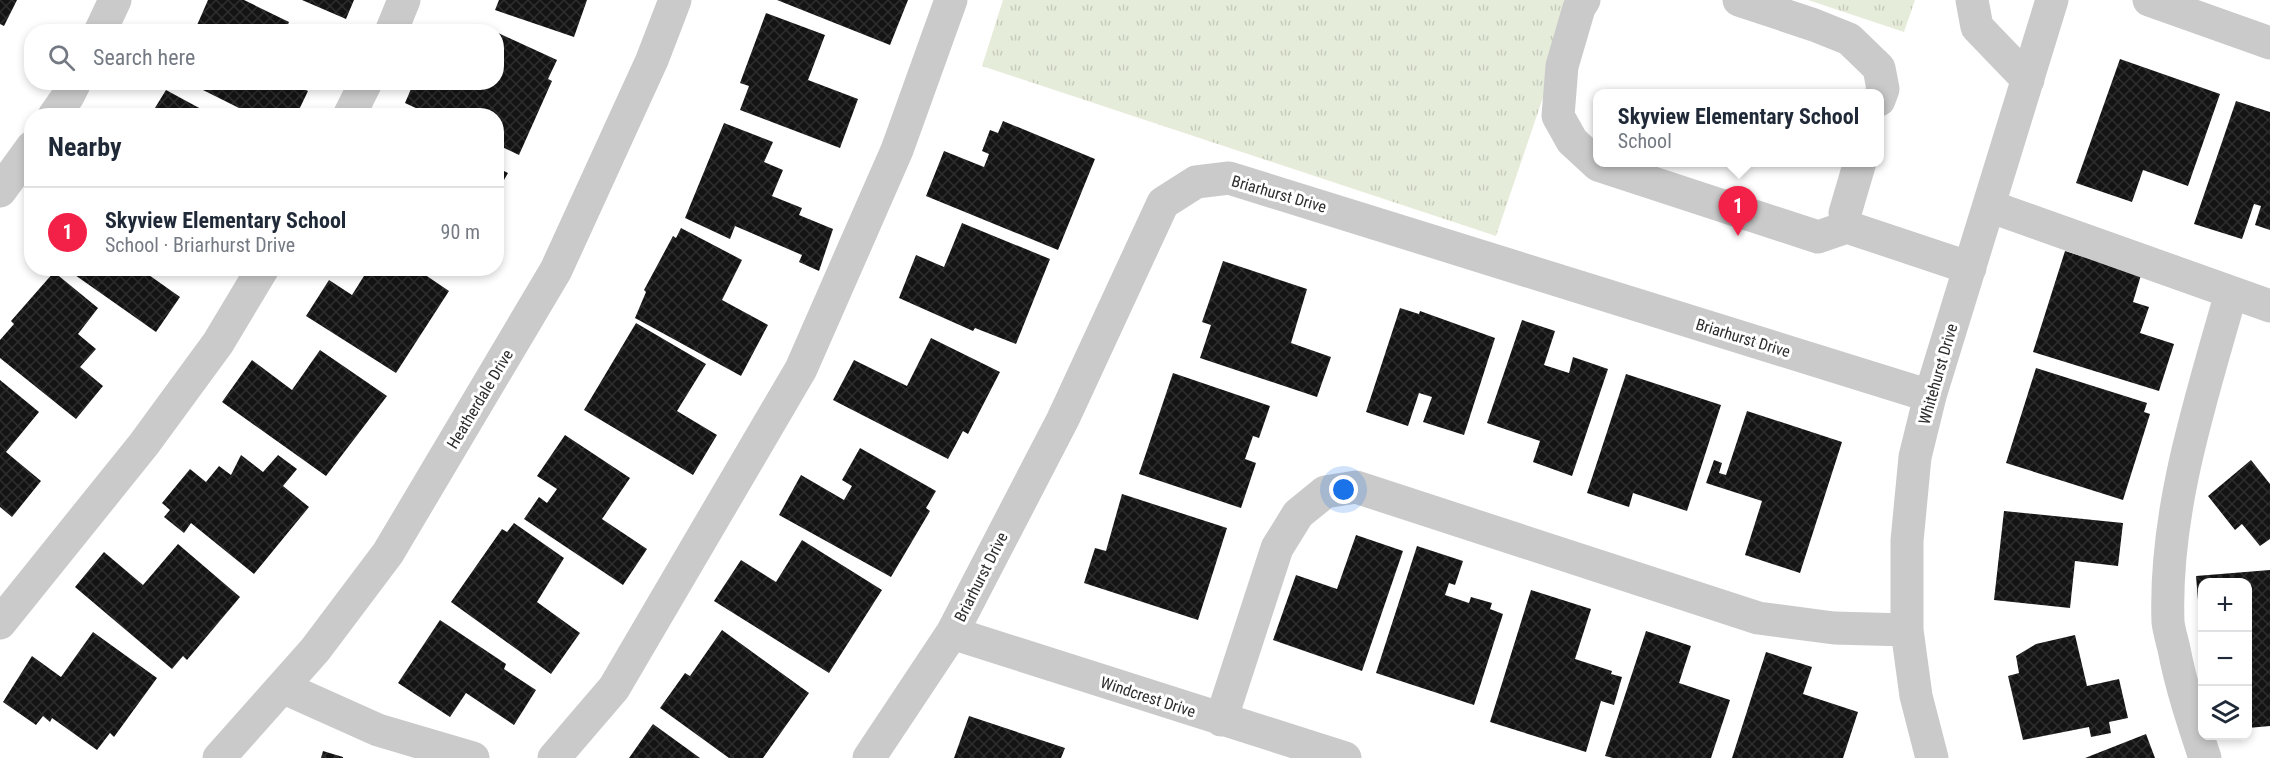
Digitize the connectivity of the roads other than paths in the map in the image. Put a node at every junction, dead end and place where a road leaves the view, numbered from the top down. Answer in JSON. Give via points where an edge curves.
{"nodes":[{"id":1,"x":115,"y":0,"type":"edge"},
{"id":2,"x":404,"y":0,"type":"edge"},
{"id":3,"x":675,"y":0,"type":"edge"},
{"id":4,"x":951,"y":0,"type":"edge"},
{"id":5,"x":1584,"y":0,"type":"edge"},
{"id":6,"x":1739,"y":0,"type":"edge"},
{"id":7,"x":1972,"y":0,"type":"edge"},
{"id":8,"x":2052,"y":0,"type":"edge"},
{"id":9,"x":2149,"y":0,"type":"edge"},
{"id":10,"x":103,"y":24,"type":"edge"},
{"id":11,"x":394,"y":24,"type":"edge"},
{"id":12,"x":2270,"y":43,"type":"edge"},
{"id":13,"x":2028,"y":80,"type":"junction"},
{"id":14,"x":1883,"y":89,"type":"edge"},
{"id":15,"x":71,"y":90,"type":"edge"},
{"id":16,"x":362,"y":90,"type":"edge"},
{"id":17,"x":60,"y":108,"type":"edge"},
{"id":18,"x":353,"y":108,"type":"edge"},
{"id":19,"x":24,"y":158,"type":"edge"},
{"id":20,"x":1593,"y":160,"type":"edge"},
{"id":21,"x":1604,"y":167,"type":"edge"},
{"id":22,"x":1859,"y":167,"type":"edge"},
{"id":23,"x":0,"y":191,"type":"edge"},
{"id":24,"x":1989,"y":206,"type":"junction"},
{"id":25,"x":1847,"y":227,"type":"junction"},
{"id":26,"x":1970,"y":268,"type":"junction"},
{"id":27,"x":258,"y":276,"type":"edge"},
{"id":28,"x":2231,"y":293,"type":"junction"},
{"id":29,"x":2270,"y":306,"type":"edge"},
{"id":30,"x":1930,"y":396,"type":"junction"},
{"id":31,"x":0,"y":623,"type":"edge"},
{"id":32,"x":1907,"y":630,"type":"junction"},
{"id":33,"x":952,"y":633,"type":"junction"},
{"id":34,"x":282,"y":687,"type":"junction"},
{"id":35,"x":1221,"y":720,"type":"junction"},
{"id":36,"x":219,"y":758,"type":"edge"},
{"id":37,"x":473,"y":758,"type":"edge"},
{"id":38,"x":554,"y":758,"type":"edge"},
{"id":39,"x":869,"y":758,"type":"edge"},
{"id":40,"x":1345,"y":758,"type":"edge"},
{"id":41,"x":1932,"y":758,"type":"edge"},
{"id":42,"x":2205,"y":758,"type":"edge"}],
"edges":[{"from":1,"to":10,"type":"street"},
{"from":2,"to":11,"type":"street"},
{"from":3,"to":34,"type":"street","name":"Heatherdale Drive","via":[[652,60],[556,270],[388,553]]},
{"from":4,"to":38,"type":"street","via":[[897,150],[801,369],[614,688]]},
{"from":5,"to":20,"type":"street","via":[[1562,66],[1558,116],[1572,141]]},
{"from":6,"to":14,"type":"street","via":[[1849,39],[1880,68]]},
{"from":7,"to":13,"type":"street","via":[[1977,27]]},
{"from":8,"to":13,"type":"street","name":"Whitehurst Drive"},
{"from":9,"to":12,"type":"street"},
{"from":13,"to":24,"type":"street","name":"Whitehurst Drive"},
{"from":15,"to":17,"type":"street"},
{"from":16,"to":18,"type":"street"},
{"from":19,"to":23,"type":"street"},
{"from":21,"to":25,"type":"street","via":[[1818,237]]},
{"from":22,"to":25,"type":"street","via":[[1845,213]]},
{"from":24,"to":26,"type":"street","name":"Whitehurst Drive"},
{"from":24,"to":28,"type":"street"},
{"from":25,"to":26,"type":"street"},
{"from":26,"to":30,"type":"street","name":"Whitehurst Drive"},
{"from":27,"to":31,"type":"street","via":[[218,343],[144,444]]},
{"from":28,"to":29,"type":"street"},
{"from":28,"to":42,"type":"street","via":[[2192,429],[2170,564],[2168,624]]},
{"from":30,"to":32,"type":"street","name":"Whitehurst Drive","via":[[1916,457],[1907,541]]},
{"from":30,"to":33,"type":"street","name":"Briarhurst Drive","via":[[1229,178],[1196,182],[1163,203],[1063,419]]},
{"from":32,"to":35,"type":"street","via":[[1834,628],[1758,618],[1356,488],[1325,492],[1298,514],[1277,548]]},
{"from":32,"to":41,"type":"street","name":"Whitehurst Drive","via":[[1916,696]]},
{"from":33,"to":35,"type":"street","name":"Windcrest Drive"},
{"from":33,"to":39,"type":"street","name":"Briarhurst Drive"},
{"from":34,"to":36,"type":"street","name":"Heatherdale Drive"},
{"from":34,"to":37,"type":"street","via":[[378,730]]},
{"from":35,"to":40,"type":"street","name":"Windcrest Drive"}]}
